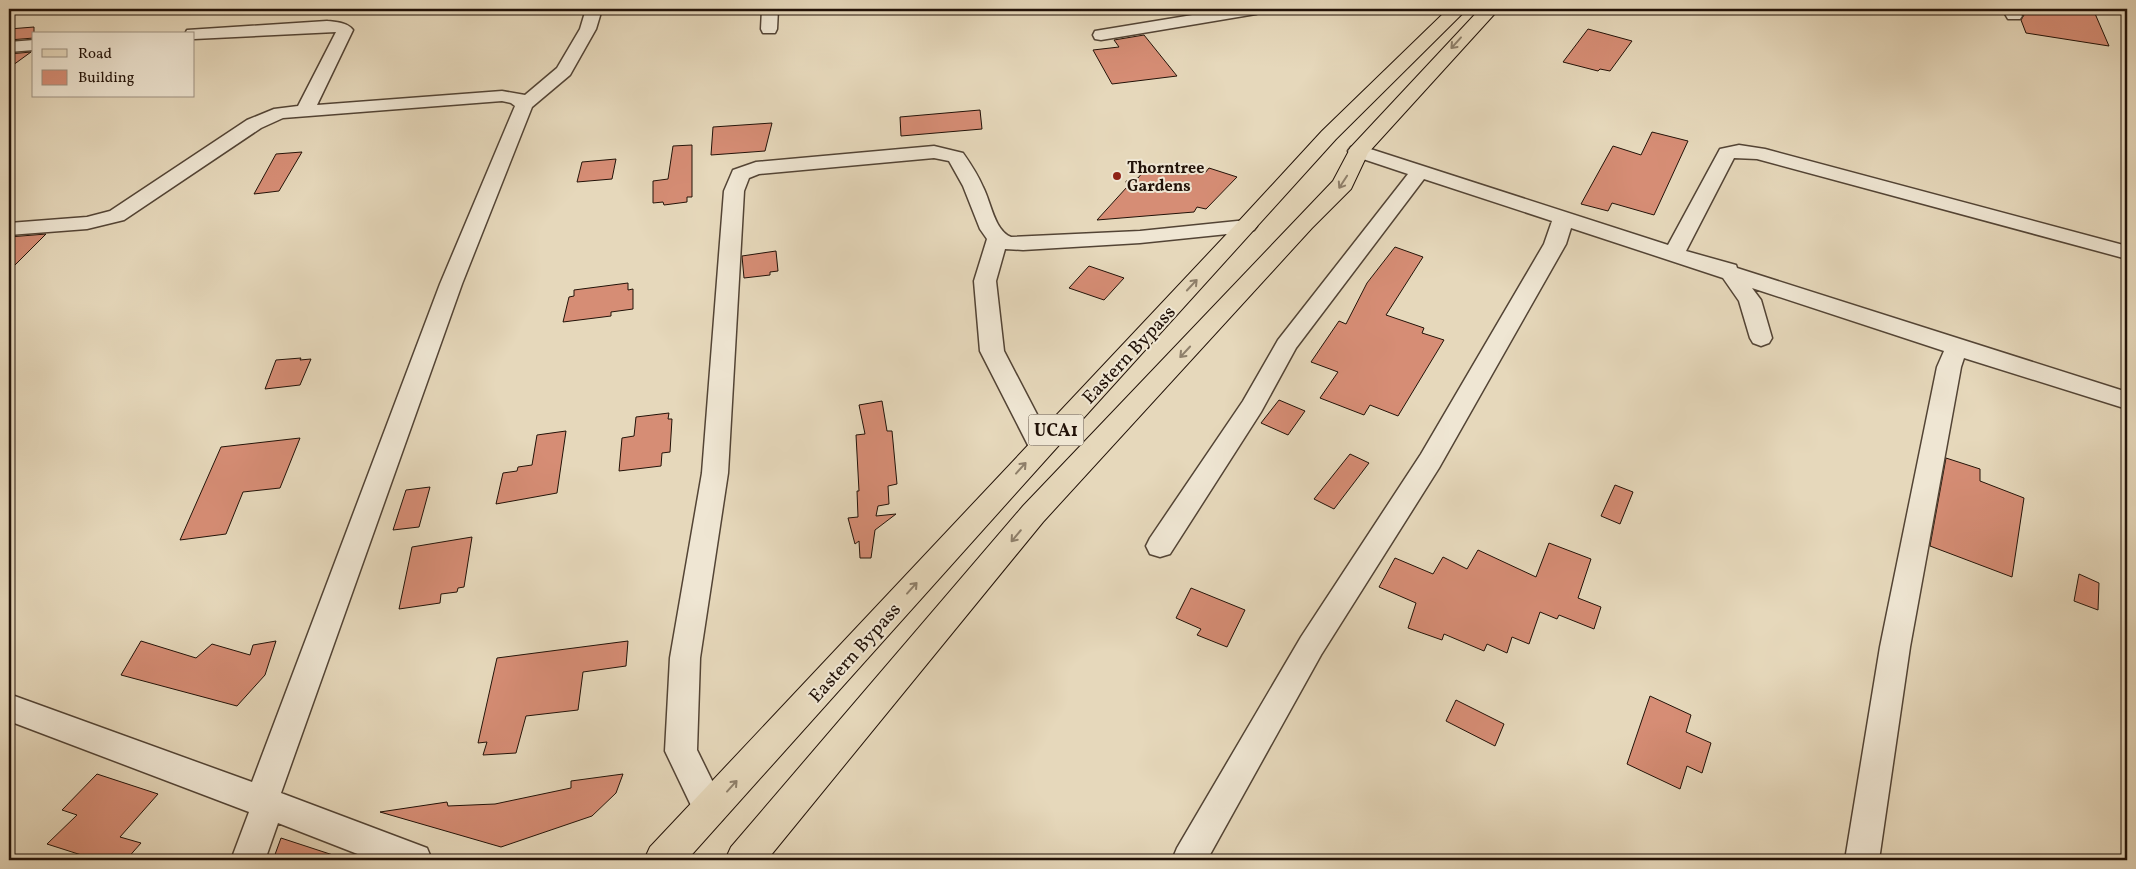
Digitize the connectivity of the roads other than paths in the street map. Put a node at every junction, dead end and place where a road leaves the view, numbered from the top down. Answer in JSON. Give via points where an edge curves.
{"nodes":[{"id":1,"x":594,"y":9,"type":"edge"},
{"id":2,"x":770,"y":9,"type":"edge"},
{"id":3,"x":1256,"y":9,"type":"edge"},
{"id":4,"x":1458,"y":9,"type":"edge"},
{"id":5,"x":1490,"y":9,"type":"edge"},
{"id":6,"x":1223,"y":12,"type":"edge"},
{"id":7,"x":769,"y":29,"type":"dead end"},
{"id":8,"x":195,"y":34,"type":"edge"},
{"id":9,"x":1101,"y":35,"type":"dead end"},
{"id":10,"x":32,"y":45,"type":"edge"},
{"id":11,"x":9,"y":47,"type":"edge"},
{"id":12,"x":524,"y":105,"type":"junction"},
{"id":13,"x":305,"y":110,"type":"junction"},
{"id":14,"x":1358,"y":151,"type":"junction"},
{"id":15,"x":1420,"y":171,"type":"junction"},
{"id":16,"x":1564,"y":217,"type":"junction"},
{"id":17,"x":1247,"y":226,"type":"junction"},
{"id":18,"x":9,"y":229,"type":"edge"},
{"id":19,"x":998,"y":239,"type":"junction"},
{"id":20,"x":1674,"y":253,"type":"junction"},
{"id":21,"x":2127,"y":253,"type":"edge"},
{"id":22,"x":1728,"y":270,"type":"junction"},
{"id":23,"x":1761,"y":338,"type":"dead end"},
{"id":24,"x":1957,"y":347,"type":"junction"},
{"id":25,"x":2127,"y":400,"type":"edge"},
{"id":26,"x":1041,"y":447,"type":"junction"},
{"id":27,"x":1160,"y":546,"type":"dead end"},
{"id":28,"x":9,"y":708,"type":"edge"},
{"id":29,"x":265,"y":803,"type":"junction"},
{"id":30,"x":710,"y":809,"type":"junction"},
{"id":31,"x":248,"y":860,"type":"edge"},
{"id":32,"x":415,"y":860,"type":"edge"},
{"id":33,"x":663,"y":860,"type":"edge"},
{"id":34,"x":744,"y":860,"type":"edge"},
{"id":35,"x":1189,"y":860,"type":"edge"},
{"id":36,"x":1862,"y":860,"type":"edge"}],
"edges":[{"from":1,"to":12,"type":"street","via":[[588,28],[564,71]]},
{"from":2,"to":7,"type":"street"},
{"from":3,"to":6,"type":"street"},
{"from":4,"to":17,"type":"main road","name":"Eastern Bypass","number":"UCA1","via":[[1329,135]]},
{"from":5,"to":14,"type":"main road","number":"UCA1","one_way":true},
{"from":6,"to":9,"type":"street"},
{"from":8,"to":13,"type":"street","via":[[327,26],[345,30]]},
{"from":10,"to":11,"type":"street"},
{"from":12,"to":13,"type":"street","via":[[517,98],[502,96]]},
{"from":12,"to":29,"type":"street","via":[[448,293]]},
{"from":13,"to":18,"type":"street","via":[[280,113],[254,124],[117,216]]},
{"from":14,"to":15,"type":"street"},
{"from":14,"to":34,"type":"main road","number":"UCA1","one_way":true,"via":[[1343,184],[1034,514]]},
{"from":15,"to":16,"type":"street"},
{"from":15,"to":27,"type":"street","via":[[1286,345],[1252,406]]},
{"from":16,"to":20,"type":"street"},
{"from":16,"to":35,"type":"street","via":[[1555,244],[1435,453],[1311,646]]},
{"from":17,"to":19,"type":"street","via":[[1023,244]]},
{"from":26,"to":17,"type":"main road","name":"Eastern Bypass","number":"UCA1","one_way":true},
{"from":19,"to":26,"type":"street","via":[[985,281],[992,351]]},
{"from":19,"to":30,"type":"street","via":[[990,230],[973,186],[956,157],[947,154],[934,152],[756,168],[740,174],[734,191],[715,474],[685,658],[681,751]]},
{"from":20,"to":21,"type":"street","via":[[1727,153],[1739,151],[1758,153]]},
{"from":20,"to":22,"type":"street"},
{"from":22,"to":23,"type":"street","via":[[1750,300]]},
{"from":22,"to":24,"type":"street"},
{"from":24,"to":25,"type":"street"},
{"from":24,"to":36,"type":"street","via":[[1950,366],[1895,647]]},
{"from":30,"to":26,"type":"main road","name":"Eastern Bypass","number":"UCA1","one_way":true},
{"from":28,"to":29,"type":"street"},
{"from":29,"to":31,"type":"street"},
{"from":29,"to":32,"type":"street"},
{"from":30,"to":33,"type":"main road","name":"Eastern Bypass","number":"UCA1"}]}
